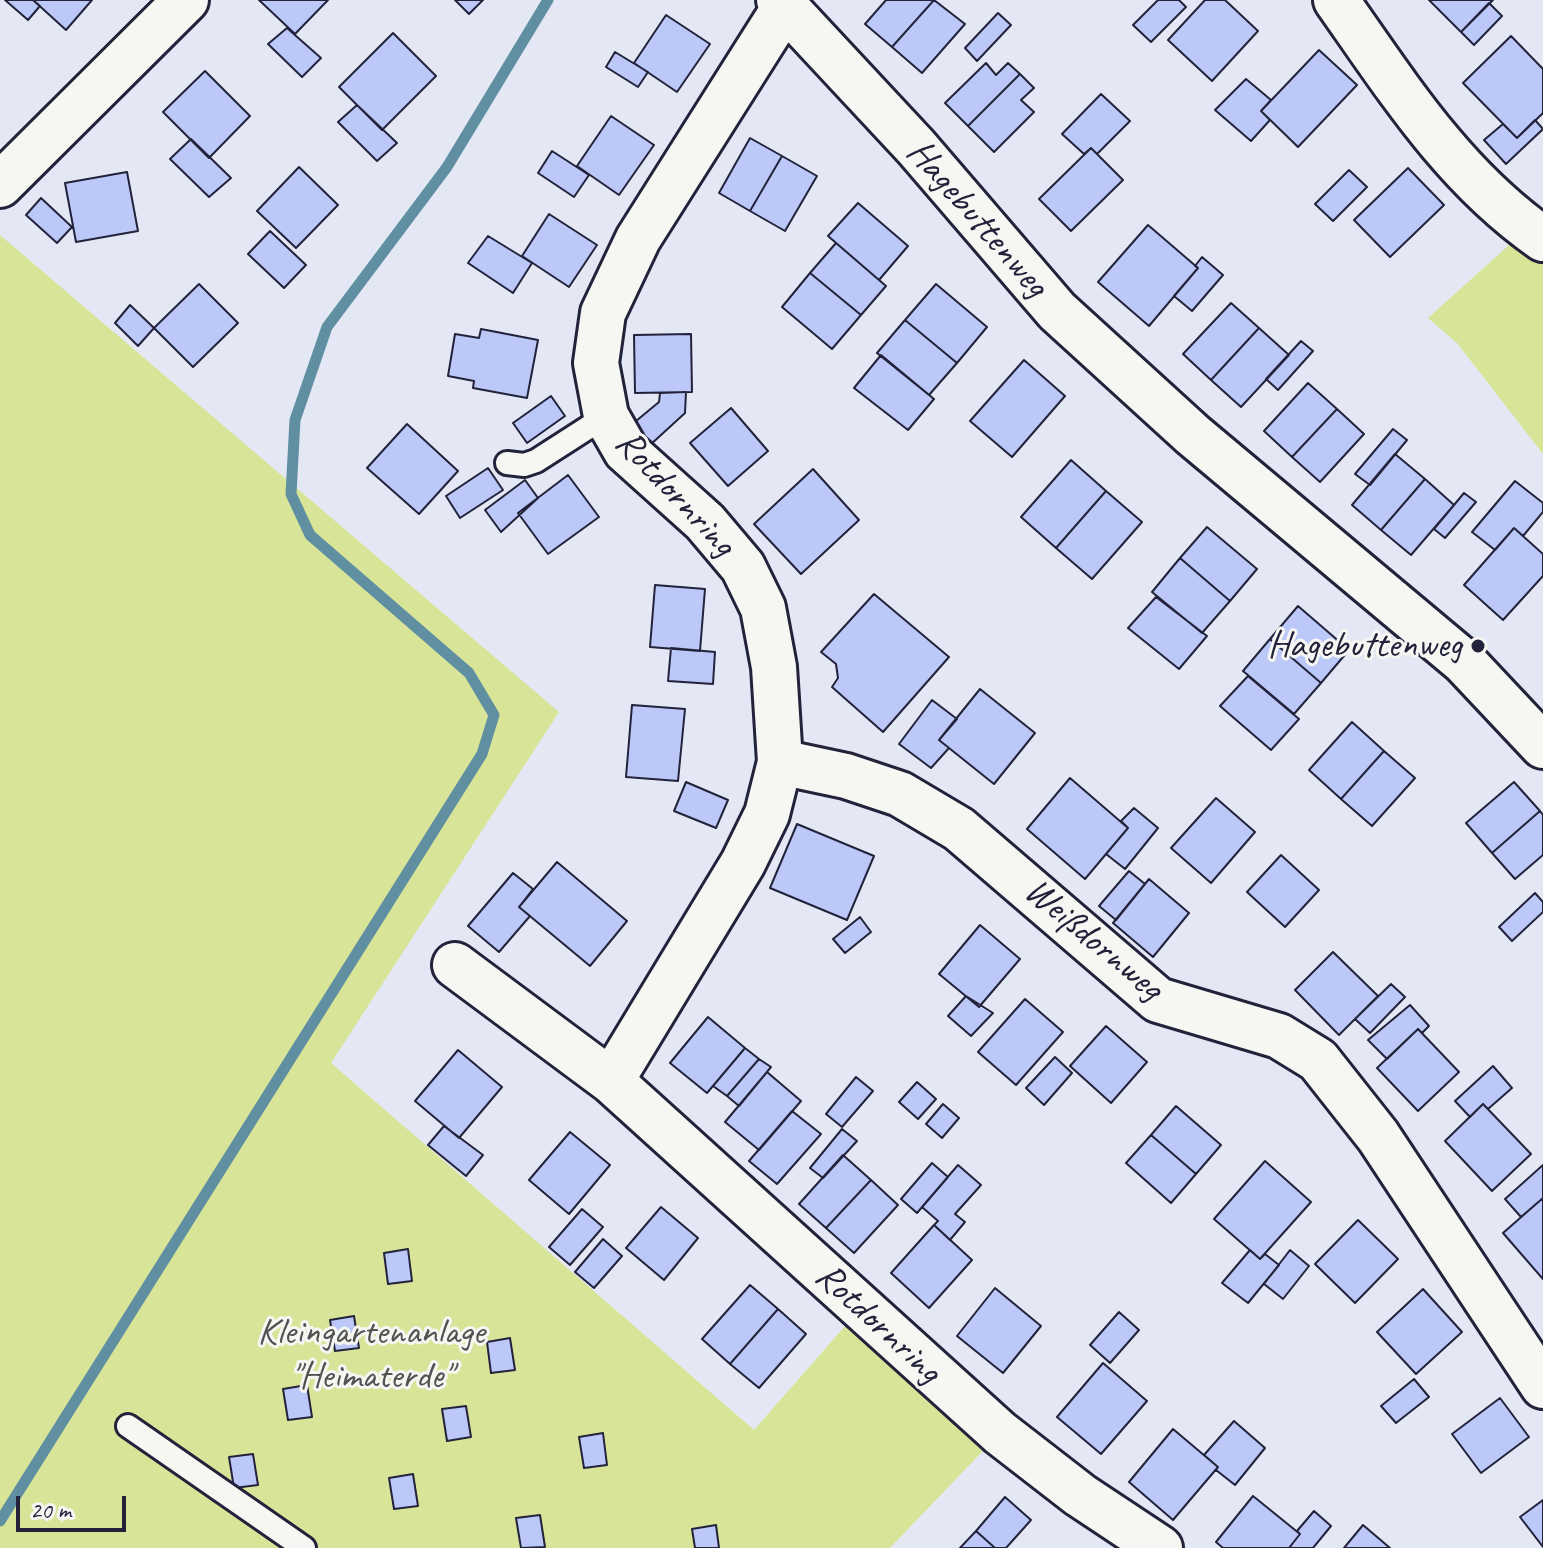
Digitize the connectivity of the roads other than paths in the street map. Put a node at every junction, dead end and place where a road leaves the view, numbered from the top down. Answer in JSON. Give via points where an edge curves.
{"nodes":[{"id":1,"x":186,"y":0,"type":"edge"},
{"id":2,"x":1336,"y":0,"type":"edge"},
{"id":3,"x":782,"y":3,"type":"edge"},
{"id":4,"x":0,"y":185,"type":"edge"},
{"id":5,"x":1543,"y":239,"type":"edge"},
{"id":6,"x":606,"y":416,"type":"junction"},
{"id":7,"x":507,"y":463,"type":"dead end"},
{"id":8,"x":1543,"y":746,"type":"edge"},
{"id":9,"x":780,"y":762,"type":"junction"},
{"id":10,"x":455,"y":965,"type":"dead end"},
{"id":11,"x":611,"y":1081,"type":"junction"},
{"id":12,"x":1543,"y":1386,"type":"edge"},
{"id":13,"x":128,"y":1426,"type":"dead end"},
{"id":14,"x":304,"y":1548,"type":"edge"},
{"id":15,"x":1160,"y":1548,"type":"edge"}],
"edges":[{"from":1,"to":4,"type":"street"},
{"from":2,"to":5,"type":"street","via":[[1447,155],[1511,217]]},
{"from":3,"to":6,"type":"street","name":"Rotdornring","via":[[638,239],[603,313],[596,363]]},
{"from":3,"to":8,"type":"street","name":"Hagebuttenweg","via":[[1068,322],[1193,435],[1464,662]]},
{"from":6,"to":7,"type":"lane","via":[[536,461]]},
{"from":6,"to":9,"type":"street","name":"Rotdornring","via":[[626,451],[705,522],[750,581],[763,608],[774,667]]},
{"from":9,"to":11,"type":"street","name":"Rotdornring","via":[[767,814],[743,863]]},
{"from":9,"to":12,"type":"street","name":"Weißdornweg","via":[[900,794],[959,829],[1158,1000],[1279,1036],[1318,1060],[1378,1136]]},
{"from":10,"to":11,"type":"street","name":"Rotdornring"},
{"from":11,"to":15,"type":"street","name":"Rotdornring","via":[[1000,1433]]},
{"from":13,"to":14,"type":"lane"}]}
